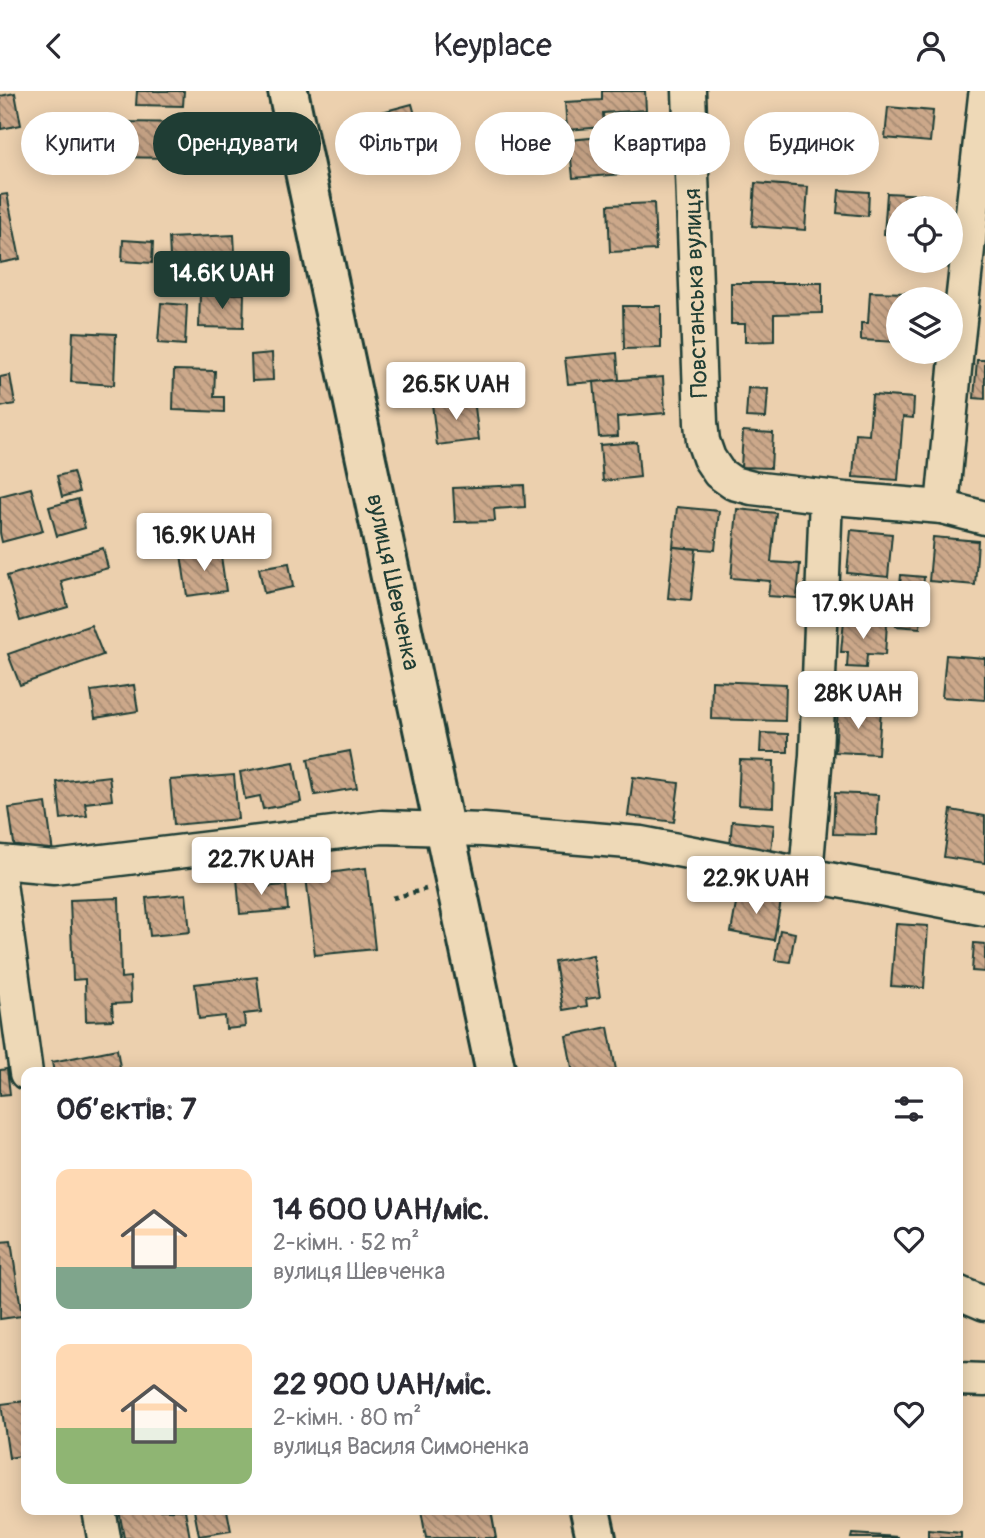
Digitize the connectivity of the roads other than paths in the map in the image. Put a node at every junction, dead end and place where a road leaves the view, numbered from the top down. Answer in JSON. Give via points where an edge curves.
{"nodes":[{"id":1,"x":288,"y":91,"type":"edge"},
{"id":2,"x":689,"y":91,"type":"edge"},
{"id":3,"x":985,"y":96,"type":"edge"},
{"id":4,"x":826,"y":497,"type":"junction"},
{"id":5,"x":942,"y":507,"type":"junction"},
{"id":6,"x":985,"y":518,"type":"edge"},
{"id":7,"x":444,"y":829,"type":"junction"},
{"id":8,"x":0,"y":862,"type":"edge"},
{"id":9,"x":806,"y":874,"type":"junction"},
{"id":10,"x":0,"y":883,"type":"edge"},
{"id":11,"x":985,"y":909,"type":"edge"},
{"id":12,"x":25,"y":1067,"type":"edge"},
{"id":13,"x":495,"y":1067,"type":"edge"},
{"id":14,"x":963,"y":1295,"type":"edge"},
{"id":15,"x":985,"y":1304,"type":"edge"},
{"id":16,"x":963,"y":1378,"type":"edge"},
{"id":17,"x":985,"y":1380,"type":"edge"},
{"id":18,"x":100,"y":1515,"type":"edge"},
{"id":19,"x":591,"y":1515,"type":"edge"},
{"id":20,"x":104,"y":1538,"type":"edge"},
{"id":21,"x":596,"y":1538,"type":"edge"}],
"edges":[{"from":1,"to":7,"type":"main road","name":"вулиця Шевченка"},
{"from":2,"to":4,"type":"street","name":"Повстанська вулиця","via":[[702,432],[709,458],[733,484]]},
{"from":3,"to":5,"type":"street"},
{"from":4,"to":5,"type":"street"},
{"from":4,"to":9,"type":"street","via":[[816,755]]},
{"from":5,"to":6,"type":"street"},
{"from":7,"to":8,"type":"street","via":[[382,827],[54,867]]},
{"from":7,"to":9,"type":"street","via":[[641,843]]},
{"from":7,"to":13,"type":"main road","name":"вулиця Шевченка"},
{"from":9,"to":11,"type":"street"},
{"from":10,"to":12,"type":"street"},
{"from":14,"to":15,"type":"street"},
{"from":16,"to":17,"type":"street"},
{"from":18,"to":20,"type":"street"},
{"from":19,"to":21,"type":"main road"}]}
